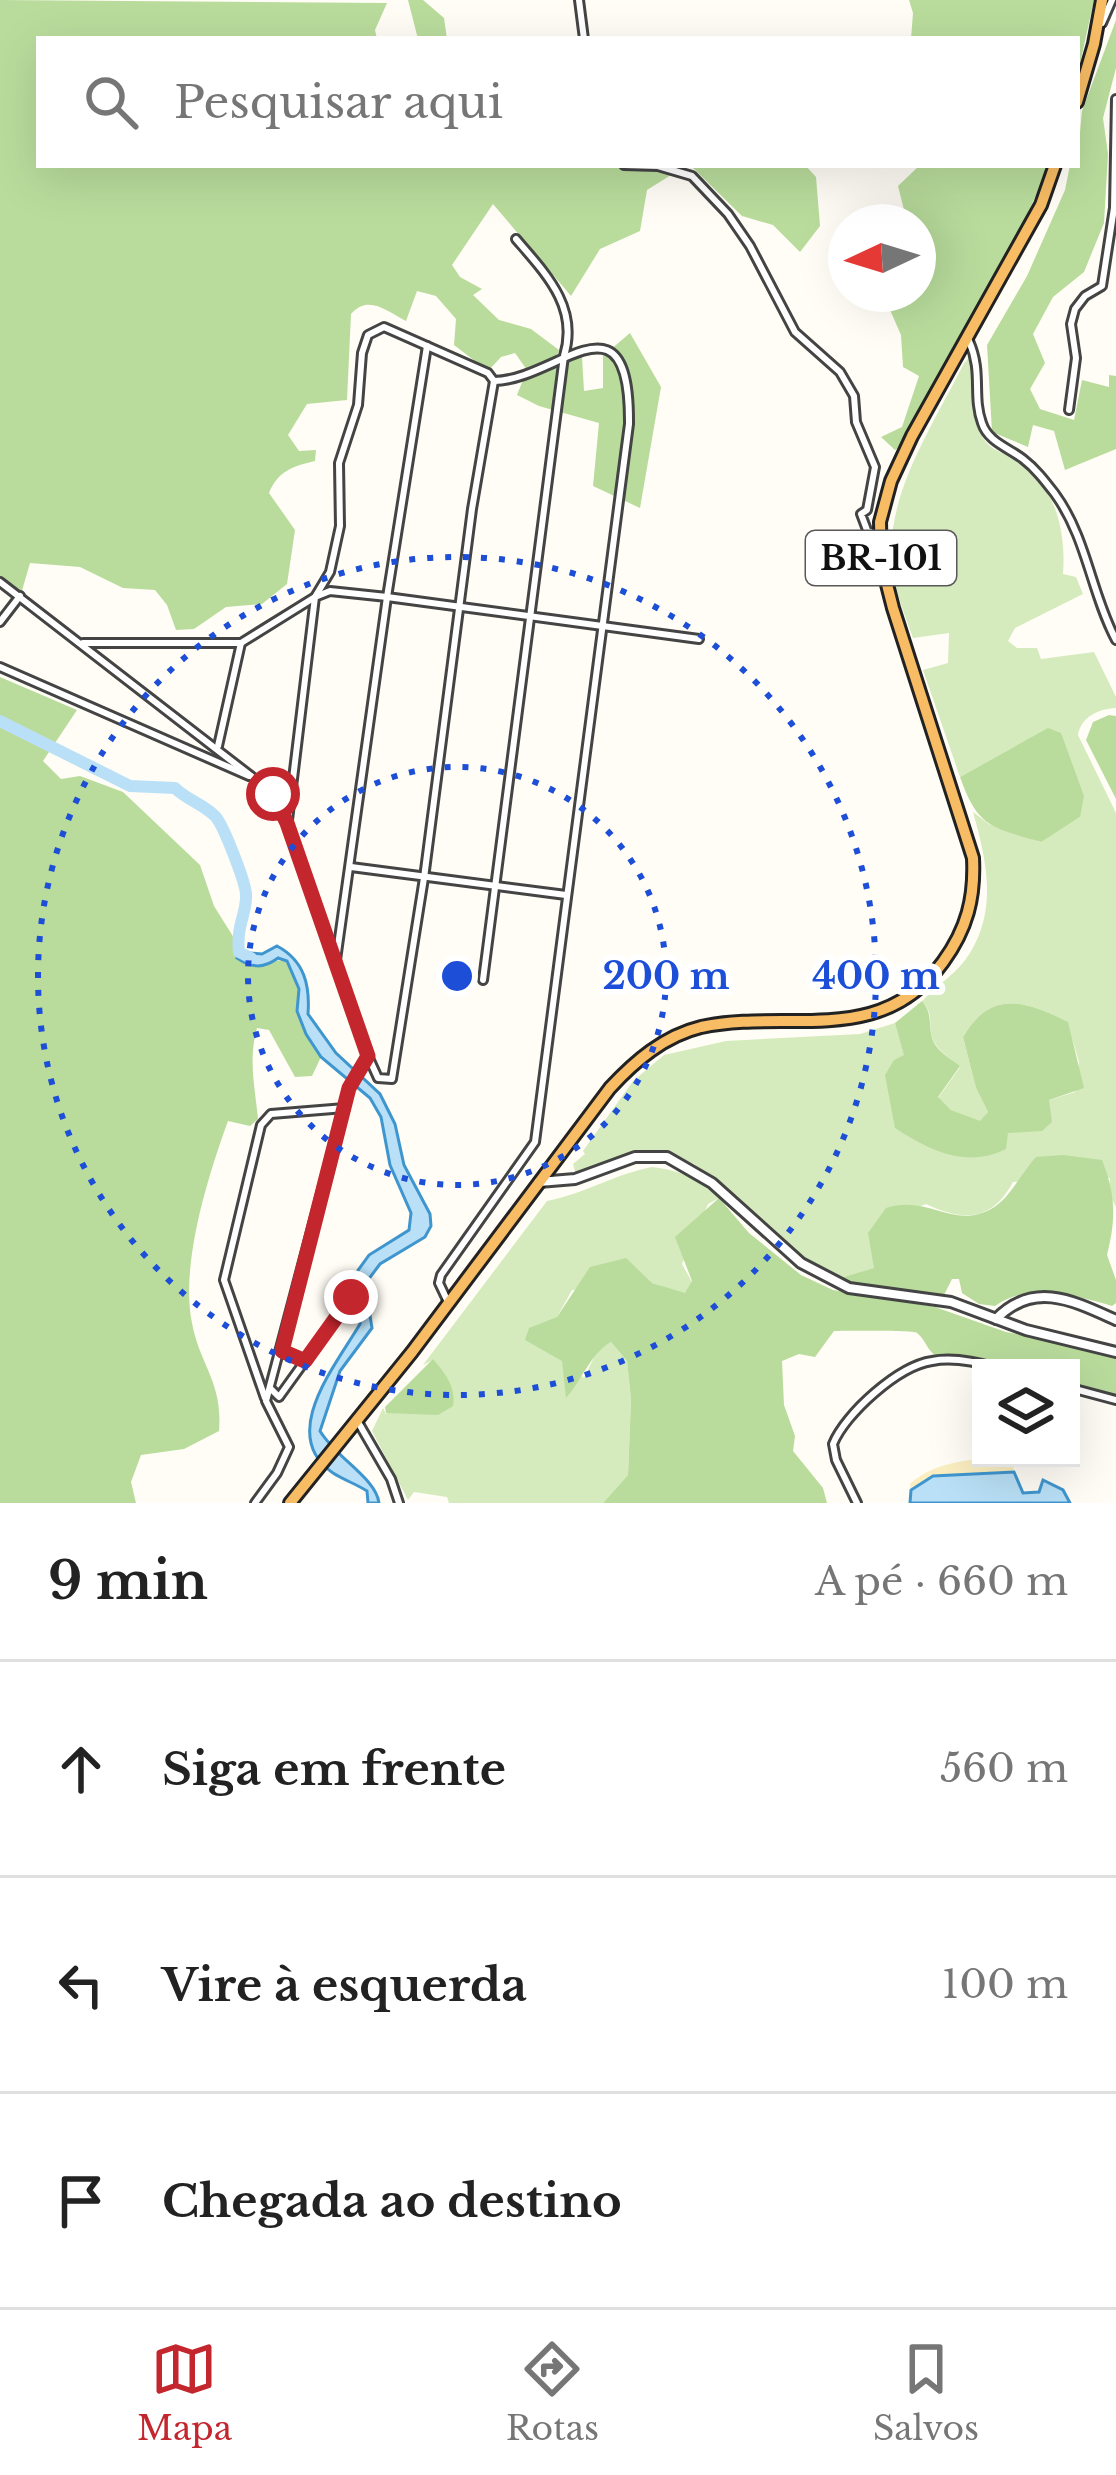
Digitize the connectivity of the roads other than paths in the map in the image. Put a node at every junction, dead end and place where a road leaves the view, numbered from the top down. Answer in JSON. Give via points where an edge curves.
{"nodes":[{"id":1,"x":579,"y":0,"type":"edge"},
{"id":2,"x":1102,"y":0,"type":"edge"},
{"id":3,"x":1112,"y":0,"type":"edge"},
{"id":4,"x":584,"y":36,"type":"edge"},
{"id":5,"x":1094,"y":44,"type":"junction"},
{"id":6,"x":1080,"y":92,"type":"edge"},
{"id":7,"x":1116,"y":99,"type":"edge"},
{"id":8,"x":665,"y":168,"type":"edge"},
{"id":9,"x":1054,"y":168,"type":"edge"},
{"id":10,"x":516,"y":238,"type":"dead end"},
{"id":11,"x":967,"y":338,"type":"junction"},
{"id":12,"x":428,"y":346,"type":"junction"},
{"id":13,"x":564,"y":356,"type":"junction"},
{"id":14,"x":494,"y":381,"type":"junction"},
{"id":15,"x":1069,"y":410,"type":"dead end"},
{"id":16,"x":874,"y":482,"type":"junction"},
{"id":17,"x":891,"y":482,"type":"junction"},
{"id":18,"x":879,"y":537,"type":"junction"},
{"id":19,"x":0,"y":582,"type":"edge"},
{"id":20,"x":20,"y":596,"type":"junction"},
{"id":21,"x":315,"y":597,"type":"junction"},
{"id":22,"x":387,"y":597,"type":"junction"},
{"id":23,"x":459,"y":607,"type":"junction"},
{"id":24,"x":530,"y":617,"type":"junction"},
{"id":25,"x":0,"y":622,"type":"edge"},
{"id":26,"x":602,"y":626,"type":"junction"},
{"id":27,"x":699,"y":639,"type":"dead end"},
{"id":28,"x":1116,"y":640,"type":"edge"},
{"id":29,"x":79,"y":643,"type":"junction"},
{"id":30,"x":241,"y":643,"type":"junction"},
{"id":31,"x":0,"y":667,"type":"edge"},
{"id":32,"x":218,"y":747,"type":"junction"},
{"id":33,"x":261,"y":782,"type":"junction"},
{"id":34,"x":287,"y":823,"type":"junction"},
{"id":35,"x":351,"y":868,"type":"junction"},
{"id":36,"x":424,"y":878,"type":"junction"},
{"id":37,"x":496,"y":887,"type":"junction"},
{"id":38,"x":566,"y":895,"type":"junction"},
{"id":39,"x":336,"y":964,"type":"junction"},
{"id":40,"x":483,"y":980,"type":"dead end"},
{"id":41,"x":368,"y":1056,"type":"junction"},
{"id":42,"x":345,"y":1108,"type":"junction"},
{"id":43,"x":556,"y":1162,"type":"junction"},
{"id":44,"x":575,"y":1178,"type":"junction"},
{"id":45,"x":538,"y":1182,"type":"junction"},
{"id":46,"x":351,"y":1297,"type":"dead end"},
{"id":47,"x":448,"y":1302,"type":"junction"},
{"id":48,"x":996,"y":1319,"type":"junction"},
{"id":49,"x":1116,"y":1320,"type":"edge"},
{"id":50,"x":282,"y":1351,"type":"junction"},
{"id":51,"x":1116,"y":1352,"type":"edge"},
{"id":52,"x":305,"y":1361,"type":"junction"},
{"id":53,"x":972,"y":1362,"type":"edge"},
{"id":54,"x":271,"y":1389,"type":"junction"},
{"id":55,"x":1080,"y":1390,"type":"edge"},
{"id":56,"x":1116,"y":1400,"type":"edge"},
{"id":57,"x":266,"y":1401,"type":"junction"},
{"id":58,"x":356,"y":1419,"type":"junction"},
{"id":59,"x":255,"y":1503,"type":"edge"},
{"id":60,"x":290,"y":1503,"type":"edge"},
{"id":61,"x":399,"y":1503,"type":"edge"},
{"id":62,"x":857,"y":1503,"type":"edge"}],
"edges":[{"from":1,"to":4,"type":"street"},
{"from":2,"to":5,"type":"highway"},
{"from":3,"to":5,"type":"street"},
{"from":5,"to":6,"type":"highway"},
{"from":7,"to":15,"type":"street","via":[[1111,232],[1102,286],[1085,296],[1071,324]]},
{"from":8,"to":16,"type":"street","via":[[692,176],[728,214],[795,332],[846,381]]},
{"from":9,"to":11,"type":"highway","number":"BR-101"},
{"from":10,"to":13,"type":"street","via":[[564,302]]},
{"from":11,"to":17,"type":"highway","number":"BR-101"},
{"from":11,"to":28,"type":"street","via":[[979,367],[986,433],[1036,470],[1058,498]]},
{"from":12,"to":14,"type":"street"},
{"from":12,"to":21,"type":"street","via":[[385,327],[364,340],[358,405],[339,463],[336,550]]},
{"from":12,"to":22,"type":"street"},
{"from":13,"to":14,"type":"street","via":[[522,378]]},
{"from":13,"to":24,"type":"street"},
{"from":13,"to":26,"type":"street","via":[[586,347],[607,352],[629,395]]},
{"from":14,"to":23,"type":"street"},
{"from":16,"to":17,"type":"street"},
{"from":16,"to":18,"type":"street","via":[[862,514]]},
{"from":17,"to":18,"type":"highway","number":"BR-101"},
{"from":18,"to":43,"type":"highway","number":"BR-101","via":[[893,608],[973,858],[969,913],[957,943],[920,987],[881,1012],[699,1028],[653,1049],[610,1088]]},
{"from":19,"to":20,"type":"street"},
{"from":20,"to":25,"type":"street"},
{"from":20,"to":29,"type":"street"},
{"from":21,"to":22,"type":"street"},
{"from":21,"to":30,"type":"street"},
{"from":21,"to":34,"type":"street"},
{"from":22,"to":23,"type":"street"},
{"from":22,"to":35,"type":"street"},
{"from":23,"to":24,"type":"street"},
{"from":23,"to":36,"type":"street"},
{"from":24,"to":26,"type":"street"},
{"from":24,"to":37,"type":"street"},
{"from":26,"to":27,"type":"street"},
{"from":26,"to":38,"type":"street"},
{"from":29,"to":30,"type":"street"},
{"from":29,"to":32,"type":"street"},
{"from":30,"to":32,"type":"street"},
{"from":31,"to":33,"type":"street"},
{"from":32,"to":33,"type":"street"},
{"from":33,"to":34,"type":"street"},
{"from":34,"to":39,"type":"street"},
{"from":35,"to":36,"type":"street"},
{"from":35,"to":39,"type":"street"},
{"from":36,"to":37,"type":"street"},
{"from":36,"to":41,"type":"street","via":[[392,1079],[378,1078]]},
{"from":37,"to":38,"type":"street"},
{"from":37,"to":40,"type":"street"},
{"from":38,"to":47,"type":"street","via":[[535,1142],[441,1275]]},
{"from":39,"to":41,"type":"street"},
{"from":41,"to":42,"type":"street"},
{"from":42,"to":50,"type":"street"},
{"from":42,"to":57,"type":"street","via":[[271,1114],[261,1125],[224,1280]]},
{"from":43,"to":44,"type":"street"},
{"from":43,"to":45,"type":"highway","number":"BR-101"},
{"from":44,"to":45,"type":"street"},
{"from":44,"to":48,"type":"street","via":[[635,1157],[679,1161],[829,1279],[951,1302]]},
{"from":45,"to":47,"type":"highway","number":"BR-101"},
{"from":46,"to":52,"type":"street"},
{"from":47,"to":58,"type":"highway","number":"BR-101"},
{"from":48,"to":49,"type":"street","via":[[1040,1296],[1071,1299]]},
{"from":48,"to":51,"type":"street"},
{"from":50,"to":52,"type":"street"},
{"from":50,"to":54,"type":"street"},
{"from":52,"to":54,"type":"street","via":[[278,1397]]},
{"from":53,"to":62,"type":"street","via":[[932,1360],[866,1402],[833,1444]]},
{"from":54,"to":57,"type":"street"},
{"from":55,"to":56,"type":"street"},
{"from":57,"to":59,"type":"street","via":[[290,1447]]},
{"from":58,"to":60,"type":"highway","number":"BR-101"},
{"from":58,"to":61,"type":"street"}]}
